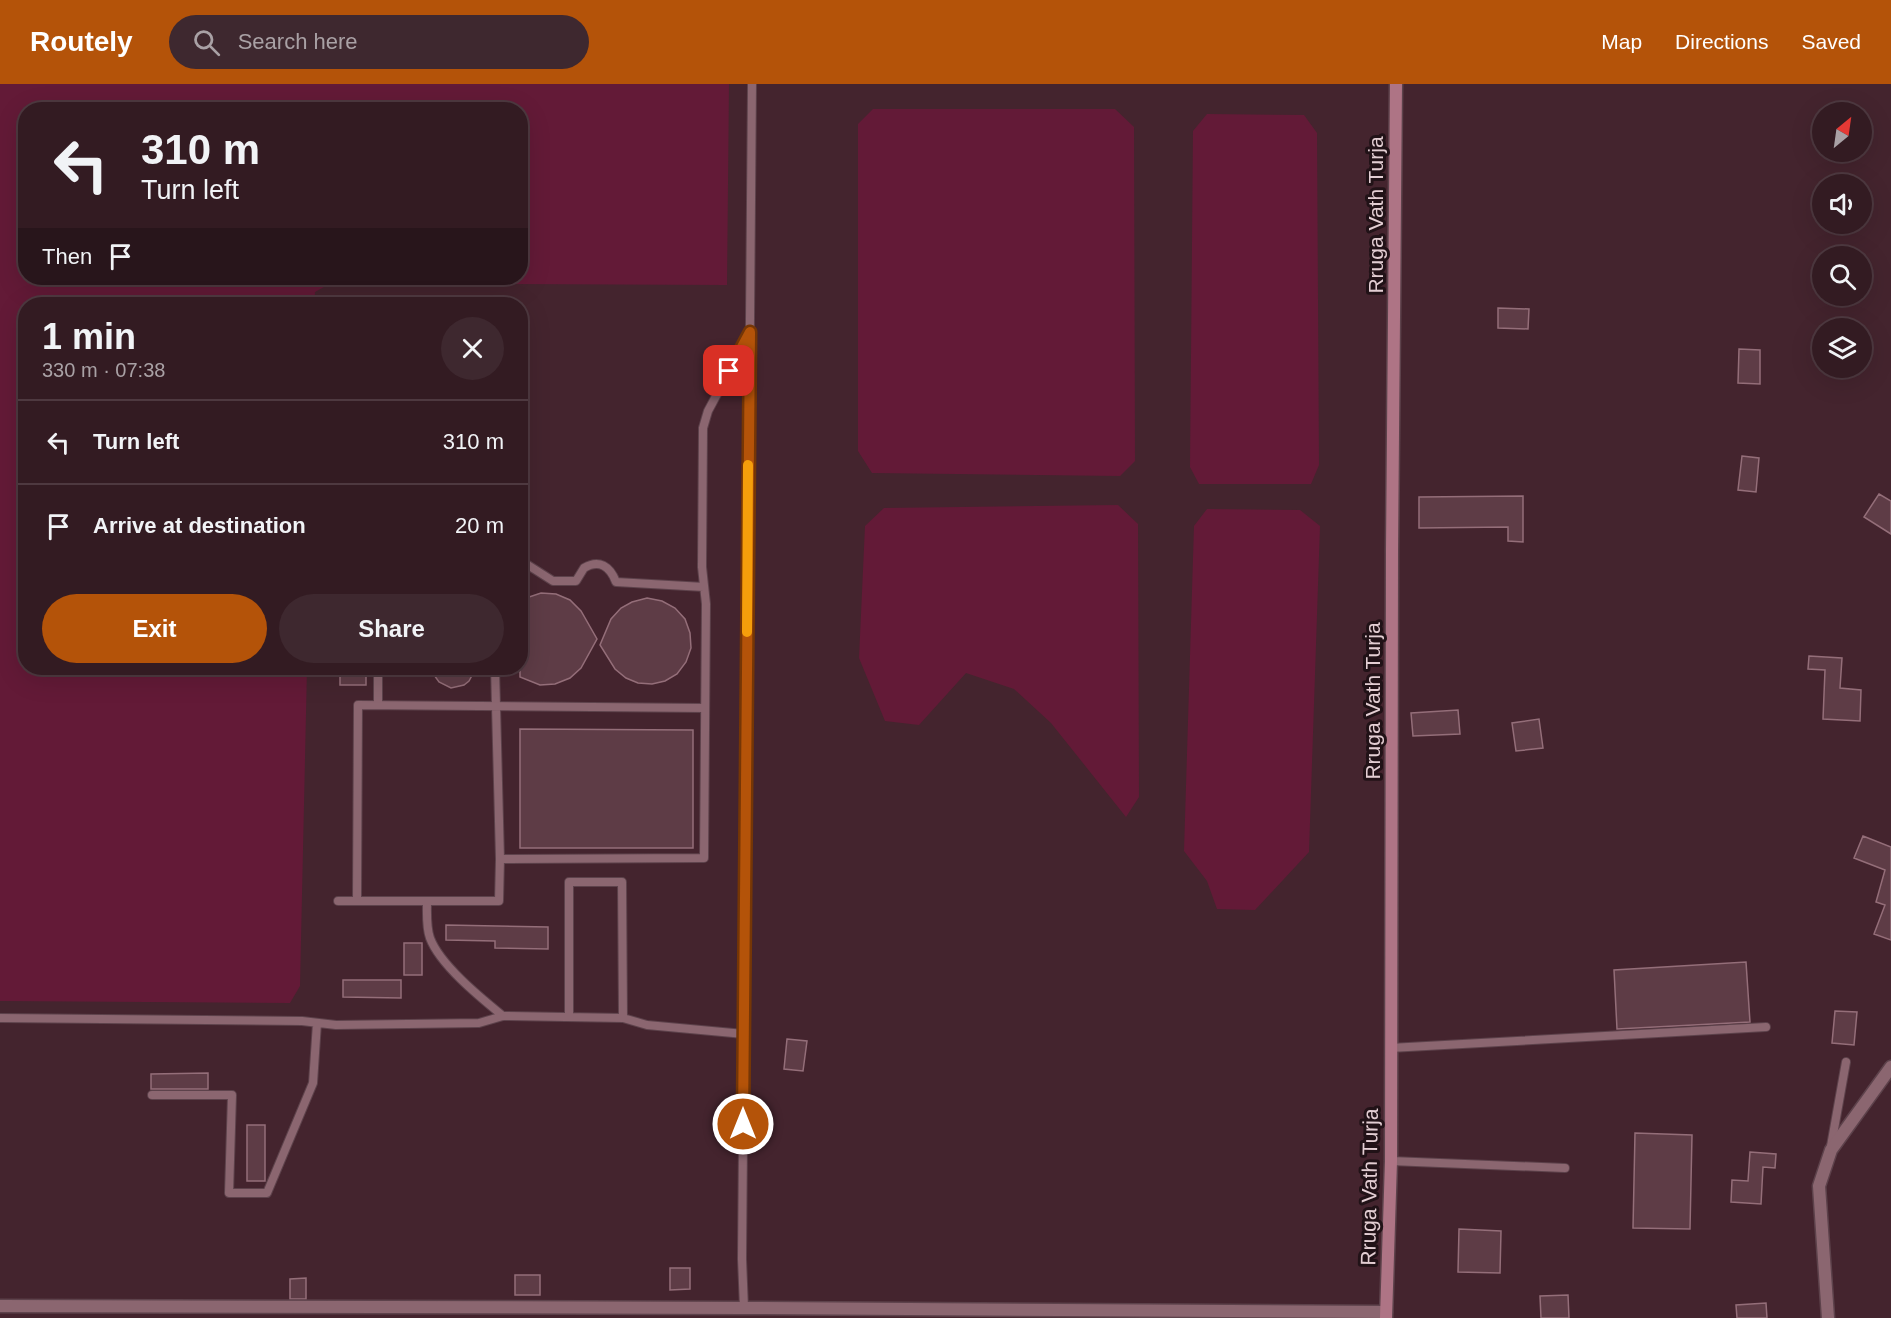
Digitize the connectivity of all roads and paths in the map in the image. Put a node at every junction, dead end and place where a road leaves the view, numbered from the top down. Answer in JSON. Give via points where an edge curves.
{"nodes":[{"id":1,"x":752,"y":84,"type":"edge"},
{"id":2,"x":1396,"y":84,"type":"edge"},
{"id":3,"x":750,"y":332,"type":"junction"},
{"id":4,"x":528,"y":565,"type":"edge"},
{"id":5,"x":704,"y":587,"type":"junction"},
{"id":6,"x":378,"y":675,"type":"edge"},
{"id":7,"x":495,"y":675,"type":"edge"},
{"id":8,"x":378,"y":705,"type":"junction"},
{"id":9,"x":495,"y":706,"type":"junction"},
{"id":10,"x":705,"y":708,"type":"junction"},
{"id":11,"x":501,"y":859,"type":"junction"},
{"id":12,"x":338,"y":901,"type":"dead end"},
{"id":13,"x":357,"y":901,"type":"junction"},
{"id":14,"x":427,"y":901,"type":"junction"},
{"id":15,"x":503,"y":1016,"type":"junction"},
{"id":16,"x":570,"y":1017,"type":"junction"},
{"id":17,"x":0,"y":1018,"type":"edge"},
{"id":18,"x":623,"y":1018,"type":"junction"},
{"id":19,"x":317,"y":1023,"type":"junction"},
{"id":20,"x":1766,"y":1027,"type":"dead end"},
{"id":21,"x":744,"y":1034,"type":"junction"},
{"id":22,"x":1390,"y":1048,"type":"junction"},
{"id":23,"x":1846,"y":1062,"type":"dead end"},
{"id":24,"x":1891,"y":1067,"type":"edge"},
{"id":25,"x":152,"y":1095,"type":"dead end"},
{"id":26,"x":1831,"y":1150,"type":"junction"},
{"id":27,"x":1390,"y":1161,"type":"junction"},
{"id":28,"x":1565,"y":1168,"type":"dead end"},
{"id":29,"x":0,"y":1306,"type":"edge"},
{"id":30,"x":744,"y":1308,"type":"junction"},
{"id":31,"x":1386,"y":1315,"type":"edge"},
{"id":32,"x":1828,"y":1318,"type":"edge"}],
"edges":[{"from":1,"to":3,"type":"lane"},
{"from":2,"to":22,"type":"street","name":"Rruga Vath Turja"},
{"from":3,"to":5,"type":"lane","via":[[703,428]]},
{"from":3,"to":21,"type":"lane"},
{"from":4,"to":5,"type":"lane","via":[[553,581],[576,581],[584,568],[596,563],[609,569],[616,582]]},
{"from":5,"to":10,"type":"lane"},
{"from":6,"to":8,"type":"lane"},
{"from":7,"to":9,"type":"lane"},
{"from":8,"to":9,"type":"lane"},
{"from":8,"to":13,"type":"lane","via":[[358,705]]},
{"from":9,"to":10,"type":"lane"},
{"from":9,"to":11,"type":"lane"},
{"from":10,"to":11,"type":"lane","via":[[704,858]]},
{"from":11,"to":14,"type":"lane","via":[[499,901]]},
{"from":12,"to":13,"type":"lane"},
{"from":13,"to":14,"type":"lane"},
{"from":14,"to":15,"type":"lane","via":[[430,940],[471,990]]},
{"from":15,"to":16,"type":"lane"},
{"from":15,"to":19,"type":"lane","via":[[479,1023]]},
{"from":16,"to":18,"type":"lane"},
{"from":16,"to":18,"type":"lane","via":[[569,882],[622,882]]},
{"from":17,"to":19,"type":"lane"},
{"from":18,"to":21,"type":"lane","via":[[647,1025]]},
{"from":19,"to":25,"type":"lane","via":[[313,1083],[267,1193],[229,1193],[232,1095]]},
{"from":20,"to":22,"type":"lane"},
{"from":21,"to":30,"type":"lane"},
{"from":22,"to":27,"type":"street","name":"Rruga Vath Turja"},
{"from":23,"to":26,"type":"lane"},
{"from":24,"to":26,"type":"street"},
{"from":26,"to":32,"type":"street","via":[[1819,1186]]},
{"from":27,"to":28,"type":"lane"},
{"from":27,"to":31,"type":"street","name":"Rruga Vath Turja"},
{"from":29,"to":30,"type":"street"},
{"from":30,"to":31,"type":"street"}]}
